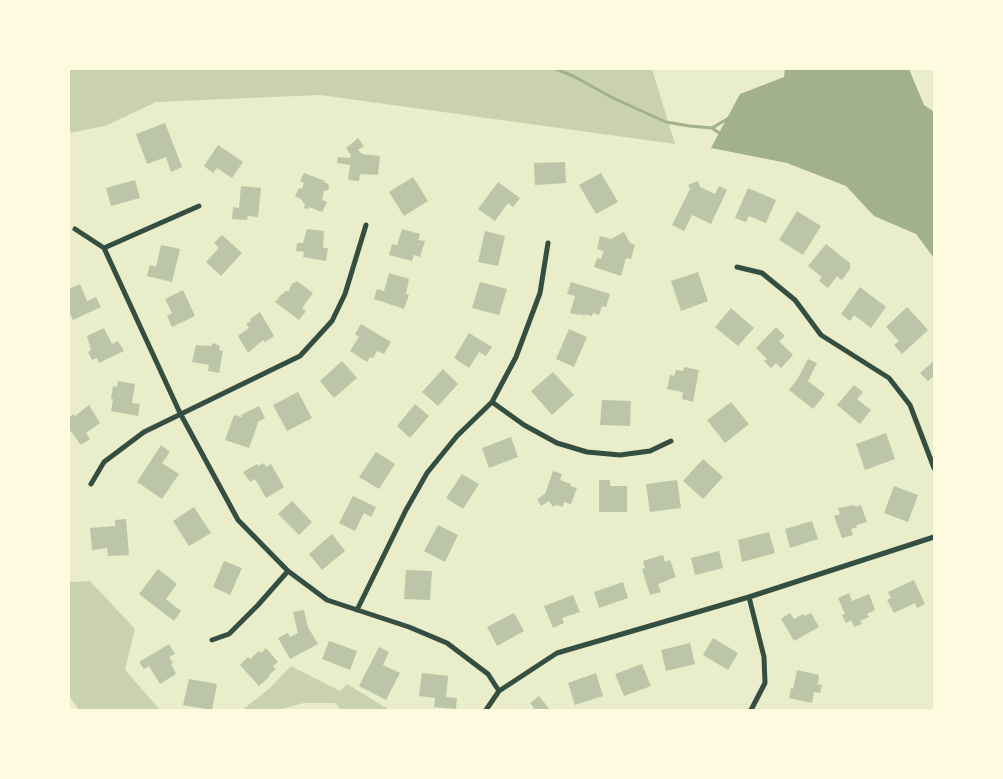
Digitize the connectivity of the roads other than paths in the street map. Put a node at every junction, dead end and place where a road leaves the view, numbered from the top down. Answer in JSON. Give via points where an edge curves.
{"nodes":[{"id":1,"x":199,"y":206,"type":"dead end"},
{"id":2,"x":366,"y":225,"type":"dead end"},
{"id":3,"x":75,"y":229,"type":"dead end"},
{"id":4,"x":548,"y":243,"type":"dead end"},
{"id":5,"x":104,"y":248,"type":"junction"},
{"id":6,"x":737,"y":267,"type":"dead end"},
{"id":7,"x":492,"y":402,"type":"junction"},
{"id":8,"x":180,"y":413,"type":"junction"},
{"id":9,"x":671,"y":441,"type":"dead end"},
{"id":10,"x":934,"y":468,"type":"edge"},
{"id":11,"x":91,"y":484,"type":"dead end"},
{"id":12,"x":934,"y":537,"type":"edge"},
{"id":13,"x":288,"y":571,"type":"junction"},
{"id":14,"x":749,"y":597,"type":"junction"},
{"id":15,"x":357,"y":610,"type":"junction"},
{"id":16,"x":212,"y":640,"type":"dead end"},
{"id":17,"x":499,"y":691,"type":"junction"},
{"id":18,"x":486,"y":710,"type":"edge"},
{"id":19,"x":751,"y":710,"type":"edge"}],
"edges":[{"from":1,"to":5,"type":"street"},
{"from":2,"to":8,"type":"street","via":[[345,294],[332,321],[300,356]]},
{"from":3,"to":5,"type":"street"},
{"from":4,"to":7,"type":"street","via":[[540,293],[516,357]]},
{"from":5,"to":8,"type":"street"},
{"from":6,"to":10,"type":"street","via":[[762,272],[795,300],[821,335],[889,378],[910,405]]},
{"from":7,"to":9,"type":"street","via":[[524,426],[557,443],[588,452],[620,455],[650,452]]},
{"from":7,"to":15,"type":"street","via":[[427,474]]},
{"from":8,"to":11,"type":"street","via":[[144,432],[104,462]]},
{"from":8,"to":13,"type":"street","via":[[238,520]]},
{"from":12,"to":14,"type":"street"},
{"from":13,"to":15,"type":"street","via":[[327,600]]},
{"from":13,"to":16,"type":"street","via":[[229,634]]},
{"from":14,"to":17,"type":"street","via":[[557,653]]},
{"from":14,"to":19,"type":"street","via":[[764,657],[765,683]]},
{"from":15,"to":17,"type":"street","via":[[447,643],[488,674]]},
{"from":17,"to":18,"type":"street"}]}
